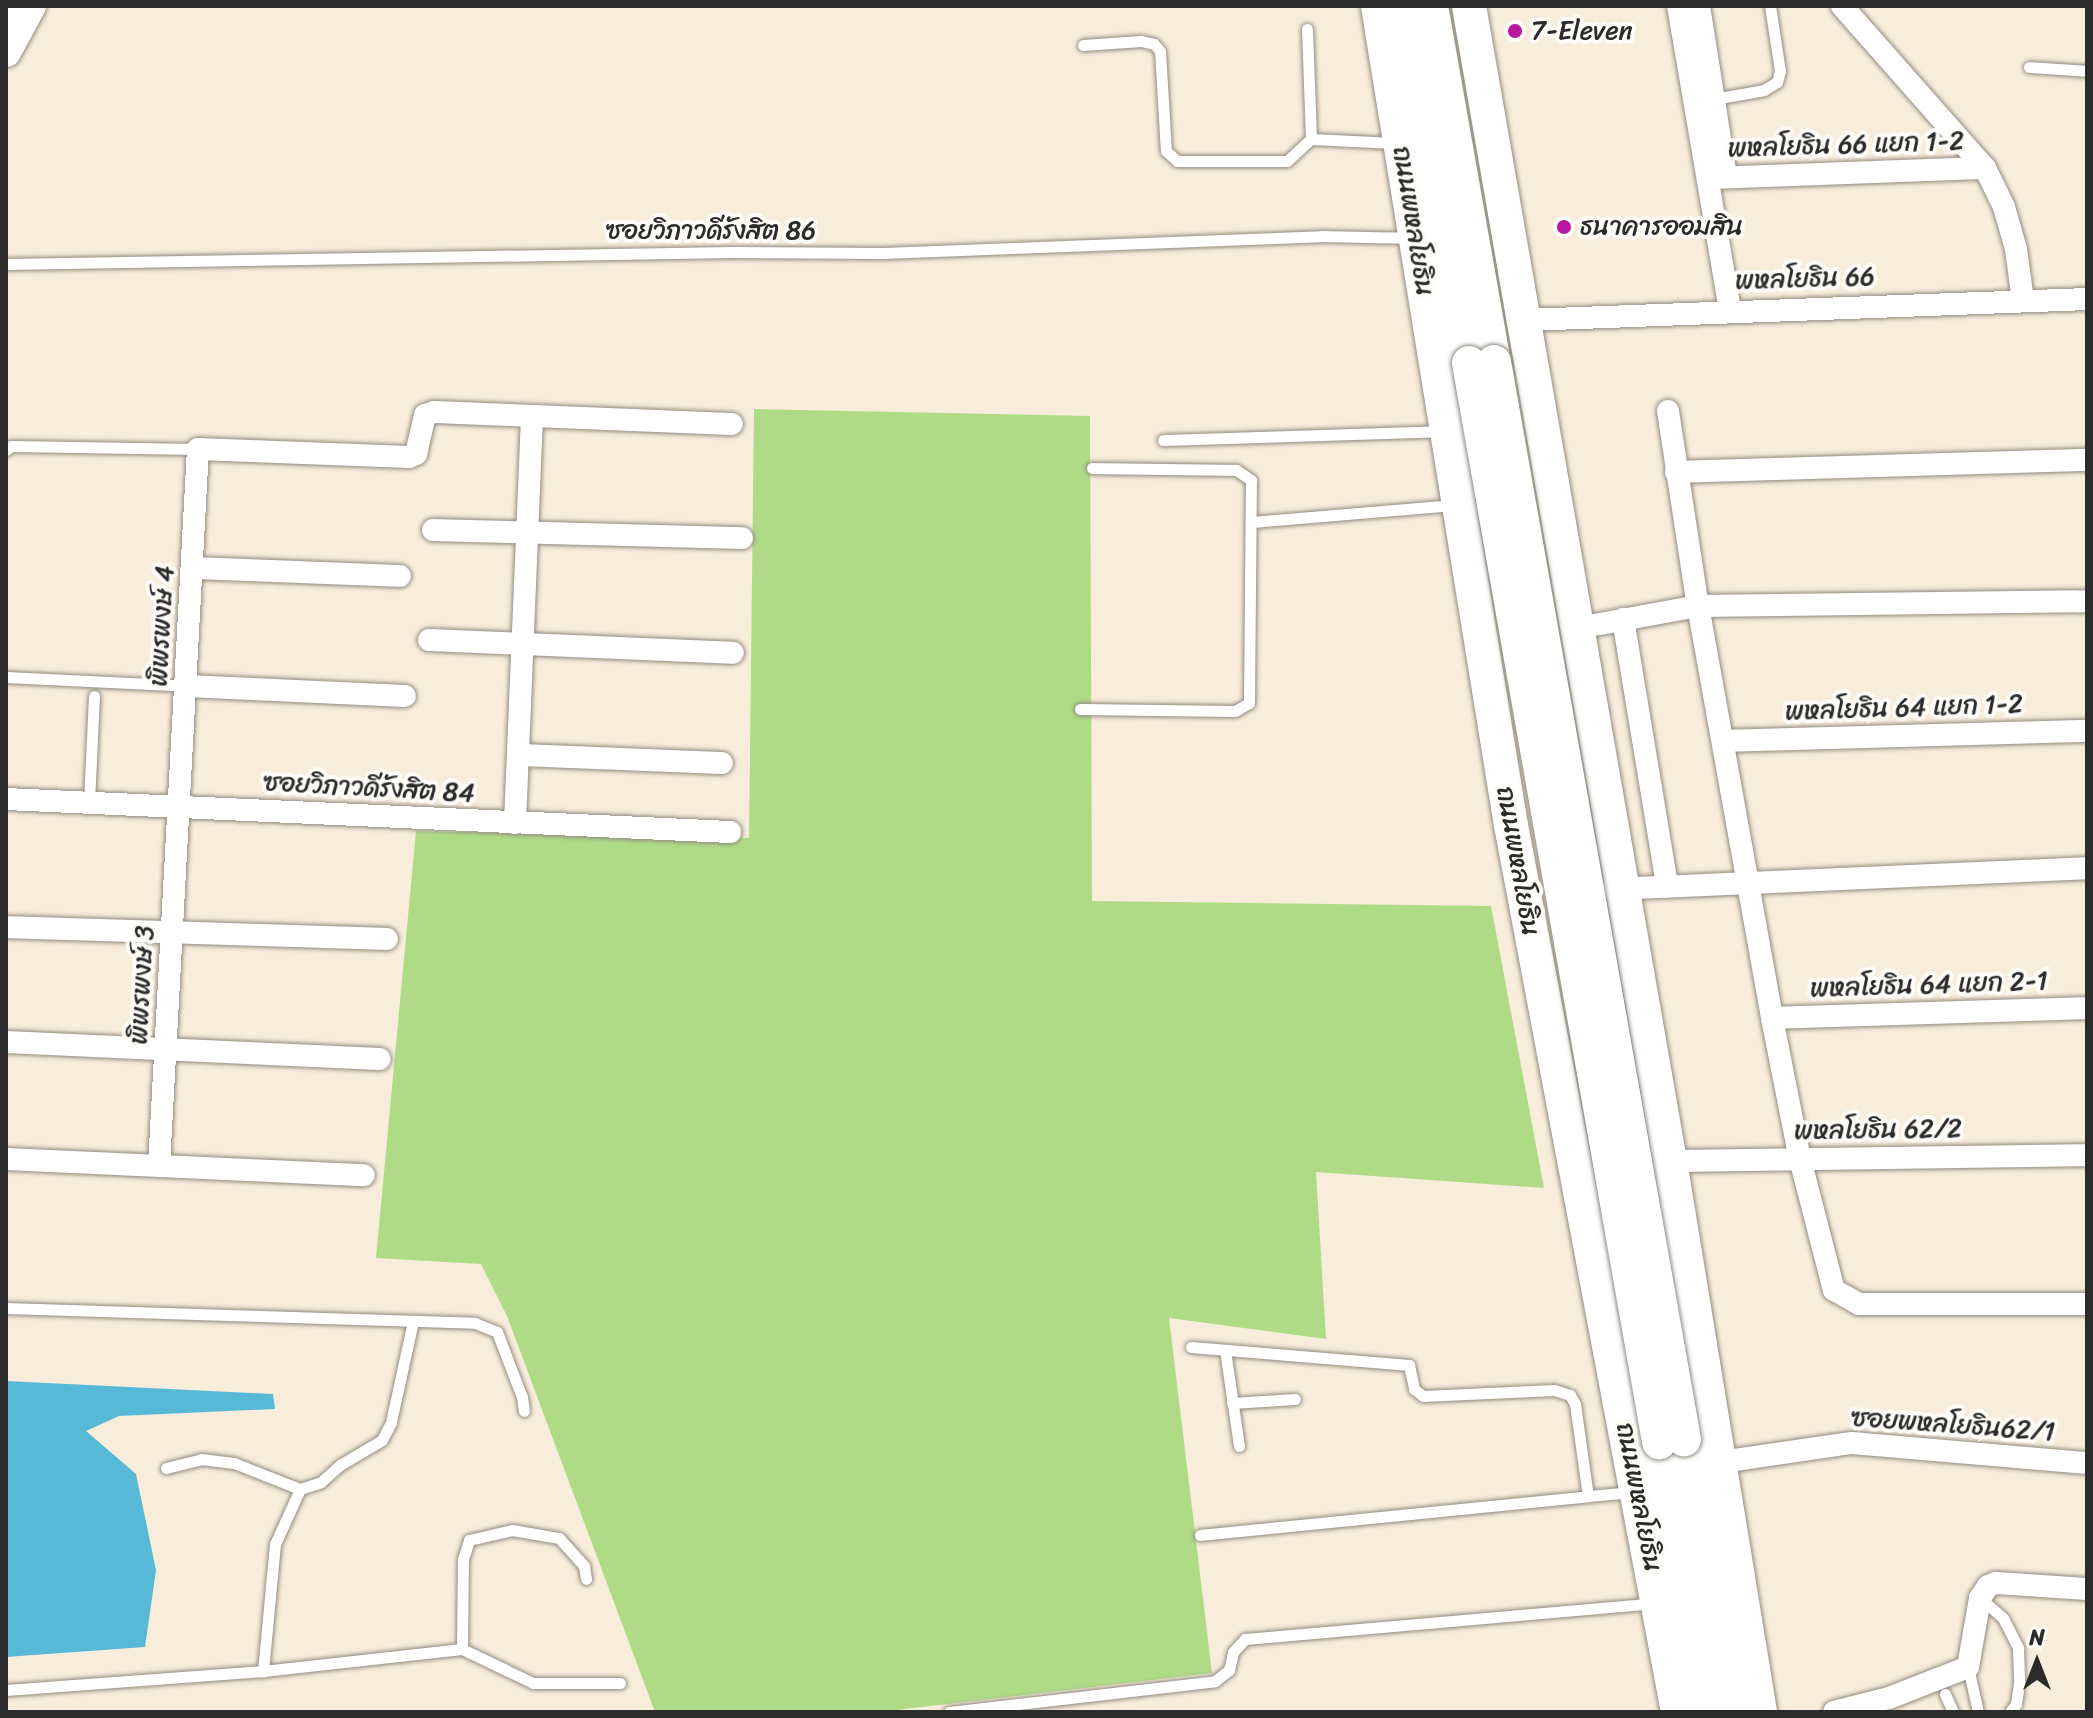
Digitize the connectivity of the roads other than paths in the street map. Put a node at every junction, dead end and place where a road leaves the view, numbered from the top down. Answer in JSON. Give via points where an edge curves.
{"nodes":[{"id":1,"x":31,"y":6,"type":"edge"},
{"id":2,"x":1378,"y":6,"type":"edge"},
{"id":3,"x":1406,"y":6,"type":"edge"},
{"id":4,"x":1431,"y":6,"type":"edge"},
{"id":5,"x":1469,"y":6,"type":"edge"},
{"id":6,"x":1678,"y":6,"type":"edge"},
{"id":7,"x":1699,"y":6,"type":"edge"},
{"id":8,"x":1770,"y":6,"type":"edge"},
{"id":9,"x":1842,"y":6,"type":"edge"},
{"id":10,"x":1307,"y":29,"type":"dead end"},
{"id":11,"x":1083,"y":45,"type":"dead end"},
{"id":12,"x":6,"y":52,"type":"edge"},
{"id":13,"x":2029,"y":67,"type":"dead end"},
{"id":14,"x":2087,"y":71,"type":"edge"},
{"id":15,"x":1714,"y":99,"type":"junction"},
{"id":16,"x":1311,"y":139,"type":"junction"},
{"id":17,"x":1401,"y":143,"type":"junction"},
{"id":18,"x":1985,"y":168,"type":"junction"},
{"id":19,"x":1717,"y":177,"type":"junction"},
{"id":20,"x":1415,"y":239,"type":"junction"},
{"id":21,"x":6,"y":264,"type":"edge"},
{"id":22,"x":2087,"y":299,"type":"edge"},
{"id":23,"x":2023,"y":301,"type":"junction"},
{"id":24,"x":1730,"y":310,"type":"junction"},
{"id":25,"x":1526,"y":320,"type":"junction"},
{"id":26,"x":1481,"y":362,"type":"junction"},
{"id":27,"x":1668,"y":411,"type":"dead end"},
{"id":28,"x":532,"y":418,"type":"junction"},
{"id":29,"x":732,"y":424,"type":"dead end"},
{"id":30,"x":1446,"y":431,"type":"junction"},
{"id":31,"x":1163,"y":440,"type":"dead end"},
{"id":32,"x":198,"y":449,"type":"junction"},
{"id":33,"x":6,"y":450,"type":"edge"},
{"id":34,"x":2087,"y":460,"type":"edge"},
{"id":35,"x":1092,"y":468,"type":"dead end"},
{"id":36,"x":1676,"y":472,"type":"junction"},
{"id":37,"x":1457,"y":505,"type":"junction"},
{"id":38,"x":1251,"y":522,"type":"junction"},
{"id":39,"x":433,"y":530,"type":"dead end"},
{"id":40,"x":529,"y":531,"type":"junction"},
{"id":41,"x":742,"y":538,"type":"dead end"},
{"id":42,"x":193,"y":568,"type":"junction"},
{"id":43,"x":400,"y":576,"type":"dead end"},
{"id":44,"x":2087,"y":601,"type":"edge"},
{"id":45,"x":1698,"y":606,"type":"junction"},
{"id":46,"x":1623,"y":619,"type":"junction"},
{"id":47,"x":1578,"y":628,"type":"junction"},
{"id":48,"x":429,"y":640,"type":"dead end"},
{"id":49,"x":525,"y":643,"type":"junction"},
{"id":50,"x":733,"y":653,"type":"dead end"},
{"id":51,"x":6,"y":677,"type":"edge"},
{"id":52,"x":187,"y":686,"type":"junction"},
{"id":53,"x":1589,"y":694,"type":"junction"},
{"id":54,"x":94,"y":696,"type":"dead end"},
{"id":55,"x":405,"y":696,"type":"dead end"},
{"id":56,"x":1491,"y":702,"type":"junction"},
{"id":57,"x":1080,"y":709,"type":"dead end"},
{"id":58,"x":2087,"y":731,"type":"edge"},
{"id":59,"x":1723,"y":741,"type":"junction"},
{"id":60,"x":520,"y":755,"type":"junction"},
{"id":61,"x":722,"y":763,"type":"dead end"},
{"id":62,"x":6,"y":799,"type":"edge"},
{"id":63,"x":89,"y":802,"type":"junction"},
{"id":64,"x":181,"y":807,"type":"junction"},
{"id":65,"x":515,"y":823,"type":"junction"},
{"id":66,"x":1511,"y":825,"type":"junction"},
{"id":67,"x":730,"y":832,"type":"dead end"},
{"id":68,"x":2087,"y":868,"type":"edge"},
{"id":69,"x":1747,"y":882,"type":"junction"},
{"id":70,"x":1667,"y":886,"type":"junction"},
{"id":71,"x":1625,"y":890,"type":"junction"},
{"id":72,"x":6,"y":927,"type":"edge"},
{"id":73,"x":173,"y":932,"type":"junction"},
{"id":74,"x":387,"y":939,"type":"dead end"},
{"id":75,"x":2087,"y":1008,"type":"edge"},
{"id":76,"x":1772,"y":1018,"type":"junction"},
{"id":77,"x":6,"y":1042,"type":"edge"},
{"id":78,"x":166,"y":1051,"type":"junction"},
{"id":79,"x":380,"y":1059,"type":"dead end"},
{"id":80,"x":1656,"y":1092,"type":"junction"},
{"id":81,"x":1562,"y":1111,"type":"junction"},
{"id":82,"x":2087,"y":1155,"type":"edge"},
{"id":83,"x":6,"y":1159,"type":"edge"},
{"id":84,"x":1800,"y":1159,"type":"junction"},
{"id":85,"x":1670,"y":1161,"type":"junction"},
{"id":86,"x":159,"y":1166,"type":"junction"},
{"id":87,"x":364,"y":1175,"type":"dead end"},
{"id":88,"x":2087,"y":1304,"type":"edge"},
{"id":89,"x":6,"y":1308,"type":"edge"},
{"id":90,"x":413,"y":1321,"type":"junction"},
{"id":91,"x":1191,"y":1347,"type":"dead end"},
{"id":92,"x":1225,"y":1350,"type":"junction"},
{"id":93,"x":1295,"y":1399,"type":"dead end"},
{"id":94,"x":1232,"y":1403,"type":"junction"},
{"id":95,"x":524,"y":1411,"type":"dead end"},
{"id":96,"x":1672,"y":1440,"type":"junction"},
{"id":97,"x":1239,"y":1446,"type":"dead end"},
{"id":98,"x":1721,"y":1462,"type":"junction"},
{"id":99,"x":2087,"y":1463,"type":"edge"},
{"id":100,"x":166,"y":1468,"type":"dead end"},
{"id":101,"x":300,"y":1489,"type":"junction"},
{"id":102,"x":1636,"y":1492,"type":"junction"},
{"id":103,"x":1588,"y":1496,"type":"junction"},
{"id":104,"x":1200,"y":1535,"type":"dead end"},
{"id":105,"x":586,"y":1579,"type":"dead end"},
{"id":106,"x":2087,"y":1589,"type":"edge"},
{"id":107,"x":1980,"y":1598,"type":"junction"},
{"id":108,"x":1659,"y":1602,"type":"junction"},
{"id":109,"x":462,"y":1649,"type":"junction"},
{"id":110,"x":1968,"y":1667,"type":"junction"},
{"id":111,"x":263,"y":1671,"type":"junction"},
{"id":112,"x":620,"y":1683,"type":"dead end"},
{"id":113,"x":6,"y":1690,"type":"edge"},
{"id":114,"x":1945,"y":1694,"type":"dead end"},
{"id":115,"x":1890,"y":1705,"type":"edge"},
{"id":116,"x":949,"y":1712,"type":"edge"},
{"id":117,"x":1678,"y":1712,"type":"edge"},
{"id":118,"x":1706,"y":1712,"type":"edge"},
{"id":119,"x":1732,"y":1712,"type":"edge"},
{"id":120,"x":1760,"y":1712,"type":"edge"},
{"id":121,"x":1834,"y":1712,"type":"edge"},
{"id":122,"x":1953,"y":1712,"type":"edge"},
{"id":123,"x":1978,"y":1712,"type":"edge"},
{"id":124,"x":2010,"y":1712,"type":"edge"}],
"edges":[{"from":1,"to":12,"type":"main road"},
{"from":2,"to":17,"type":"main road","name":"ถนนพหลโยธิน"},
{"from":3,"to":26,"type":"main road","name":"ถนนพหลโยธิน"},
{"from":4,"to":26,"type":"main road","name":"ถนนพหลโยธิน"},
{"from":5,"to":25,"type":"main road"},
{"from":6,"to":19,"type":"street"},
{"from":7,"to":15,"type":"street"},
{"from":8,"to":15,"type":"lane","via":[[1777,82],[1764,90]]},
{"from":9,"to":18,"type":"street"},
{"from":10,"to":16,"type":"lane"},
{"from":11,"to":16,"type":"lane","via":[[1141,41],[1160,51],[1166,151],[1177,161],[1287,161]]},
{"from":13,"to":14,"type":"lane"},
{"from":15,"to":19,"type":"street"},
{"from":16,"to":17,"type":"lane"},
{"from":17,"to":20,"type":"main road","name":"ถนนพหลโยธิน"},
{"from":18,"to":19,"type":"street","name":"พหลโยธิน 66 แยก 1-2"},
{"from":18,"to":23,"type":"street","via":[[2016,249]]},
{"from":19,"to":24,"type":"street"},
{"from":20,"to":21,"type":"lane","name":"ซอยวิภาวดีรังสิต 86","via":[[1321,236],[883,253]]},
{"from":20,"to":30,"type":"main road","name":"ถนนพหลโยธิน"},
{"from":22,"to":23,"type":"street","name":"พหลโยธิน 66"},
{"from":23,"to":24,"type":"street","name":"พหลโยธิน 66"},
{"from":24,"to":25,"type":"street","name":"พหลโยธิน 66"},
{"from":25,"to":47,"type":"main road"},
{"from":26,"to":96,"type":"main road","name":"ถนนพหลโยธิน","bridge":true},
{"from":27,"to":36,"type":"street"},
{"from":28,"to":29,"type":"street"},
{"from":28,"to":32,"type":"street","via":[[434,412],[425,415],[416,454],[409,457]]},
{"from":28,"to":40,"type":"street"},
{"from":30,"to":31,"type":"lane"},
{"from":30,"to":37,"type":"main road","name":"ถนนพหลโยธิน"},
{"from":32,"to":33,"type":"lane"},
{"from":32,"to":42,"type":"street","name":"พิพรพงษ์ 4"},
{"from":34,"to":36,"type":"street"},
{"from":35,"to":38,"type":"lane","via":[[1242,472],[1251,480]]},
{"from":36,"to":45,"type":"street"},
{"from":37,"to":38,"type":"lane"},
{"from":37,"to":56,"type":"main road","name":"ถนนพหลโยธิน"},
{"from":38,"to":57,"type":"lane","via":[[1249,703],[1235,711]]},
{"from":39,"to":40,"type":"street"},
{"from":40,"to":41,"type":"street"},
{"from":40,"to":49,"type":"street"},
{"from":42,"to":43,"type":"street"},
{"from":42,"to":52,"type":"street","name":"พิพรพงษ์ 4"},
{"from":44,"to":45,"type":"street"},
{"from":45,"to":46,"type":"street"},
{"from":45,"to":59,"type":"street"},
{"from":46,"to":47,"type":"street"},
{"from":46,"to":70,"type":"street"},
{"from":47,"to":53,"type":"main road"},
{"from":48,"to":49,"type":"street"},
{"from":49,"to":50,"type":"street"},
{"from":49,"to":60,"type":"street"},
{"from":51,"to":52,"type":"lane"},
{"from":52,"to":55,"type":"street"},
{"from":52,"to":64,"type":"street","name":"พิพรพงษ์ 4"},
{"from":53,"to":56,"type":"main road","via":[[1592,783],[1584,798],[1559,803],[1533,798],[1513,779]]},
{"from":53,"to":71,"type":"main road"},
{"from":54,"to":63,"type":"lane"},
{"from":56,"to":66,"type":"main road","name":"ถนนพหลโยธิน"},
{"from":58,"to":59,"type":"street","name":"พหลโยธิน 64 แยก 1-2"},
{"from":59,"to":69,"type":"street"},
{"from":60,"to":61,"type":"street"},
{"from":60,"to":65,"type":"street"},
{"from":62,"to":63,"type":"street","name":"ซอยวิภาวดีรังสิต 84"},
{"from":63,"to":64,"type":"street","name":"ซอยวิภาวดีรังสิต 84"},
{"from":64,"to":65,"type":"street","name":"ซอยวิภาวดีรังสิต 84"},
{"from":64,"to":73,"type":"street","name":"พิพรพงษ์ 3"},
{"from":65,"to":67,"type":"street","name":"ซอยวิภาวดีรังสิต 84"},
{"from":66,"to":71,"type":"street","via":[[1542,866],[1585,887]]},
{"from":66,"to":81,"type":"main road","name":"ถนนพหลโยธิน"},
{"from":68,"to":69,"type":"street"},
{"from":69,"to":70,"type":"street"},
{"from":69,"to":76,"type":"street"},
{"from":70,"to":71,"type":"street"},
{"from":71,"to":80,"type":"main road"},
{"from":72,"to":73,"type":"street"},
{"from":73,"to":74,"type":"street"},
{"from":73,"to":78,"type":"street","name":"พิพรพงษ์ 3"},
{"from":75,"to":76,"type":"street","name":"พหลโยธิน 64 แยก 2-1"},
{"from":76,"to":84,"type":"street"},
{"from":77,"to":78,"type":"street"},
{"from":78,"to":79,"type":"street"},
{"from":78,"to":86,"type":"street","name":"พิพรพงษ์ 3"},
{"from":80,"to":81,"type":"main road","via":[[1629,1015],[1611,998],[1588,995],[1573,1000],[1558,1025]]},
{"from":80,"to":85,"type":"main road"},
{"from":81,"to":102,"type":"main road","name":"ถนนพหลโยธิน"},
{"from":82,"to":84,"type":"street","name":"พหลโยธิน 62/2"},
{"from":83,"to":86,"type":"street"},
{"from":84,"to":85,"type":"street","name":"พหลโยธิน 62/2"},
{"from":84,"to":88,"type":"street","via":[[1834,1290],[1851,1302]]},
{"from":85,"to":98,"type":"main road"},
{"from":86,"to":87,"type":"street"},
{"from":89,"to":90,"type":"lane"},
{"from":90,"to":95,"type":"lane","via":[[453,1319],[497,1332]]},
{"from":90,"to":101,"type":"lane","via":[[394,1413],[382,1440],[321,1482]]},
{"from":91,"to":92,"type":"lane"},
{"from":92,"to":94,"type":"lane"},
{"from":92,"to":103,"type":"lane","via":[[1409,1365],[1414,1389],[1423,1396],[1554,1390],[1570,1395]]},
{"from":93,"to":94,"type":"lane"},
{"from":94,"to":97,"type":"lane"},
{"from":96,"to":118,"type":"main road","name":"ถนนพหลโยธิน"},
{"from":96,"to":119,"type":"main road","name":"ถนนพหลโยธิน"},
{"from":98,"to":99,"type":"street","name":"ซอยพหลโยธิน62/1","via":[[1852,1443]]},
{"from":98,"to":120,"type":"main road"},
{"from":100,"to":101,"type":"lane","via":[[201,1459],[234,1463]]},
{"from":101,"to":111,"type":"lane","via":[[275,1544]]},
{"from":102,"to":103,"type":"lane"},
{"from":102,"to":108,"type":"main road","name":"ถนนพหลโยธิน"},
{"from":103,"to":104,"type":"lane"},
{"from":105,"to":109,"type":"lane","via":[[584,1566],[559,1538],[512,1530],[469,1540],[463,1559]]},
{"from":106,"to":107,"type":"street","via":[[1996,1583]]},
{"from":107,"to":110,"type":"street"},
{"from":107,"to":124,"type":"lane","via":[[2003,1618],[2018,1648],[2019,1683]]},
{"from":108,"to":116,"type":"lane","via":[[1245,1639],[1233,1652],[1229,1670],[1215,1681]]},
{"from":108,"to":117,"type":"main road","name":"ถนนพหลโยธิน"},
{"from":109,"to":111,"type":"lane"},
{"from":109,"to":112,"type":"lane","via":[[533,1683]]},
{"from":110,"to":115,"type":"street"},
{"from":110,"to":123,"type":"lane"},
{"from":111,"to":113,"type":"lane"},
{"from":114,"to":122,"type":"lane"},
{"from":115,"to":121,"type":"street"}]}
